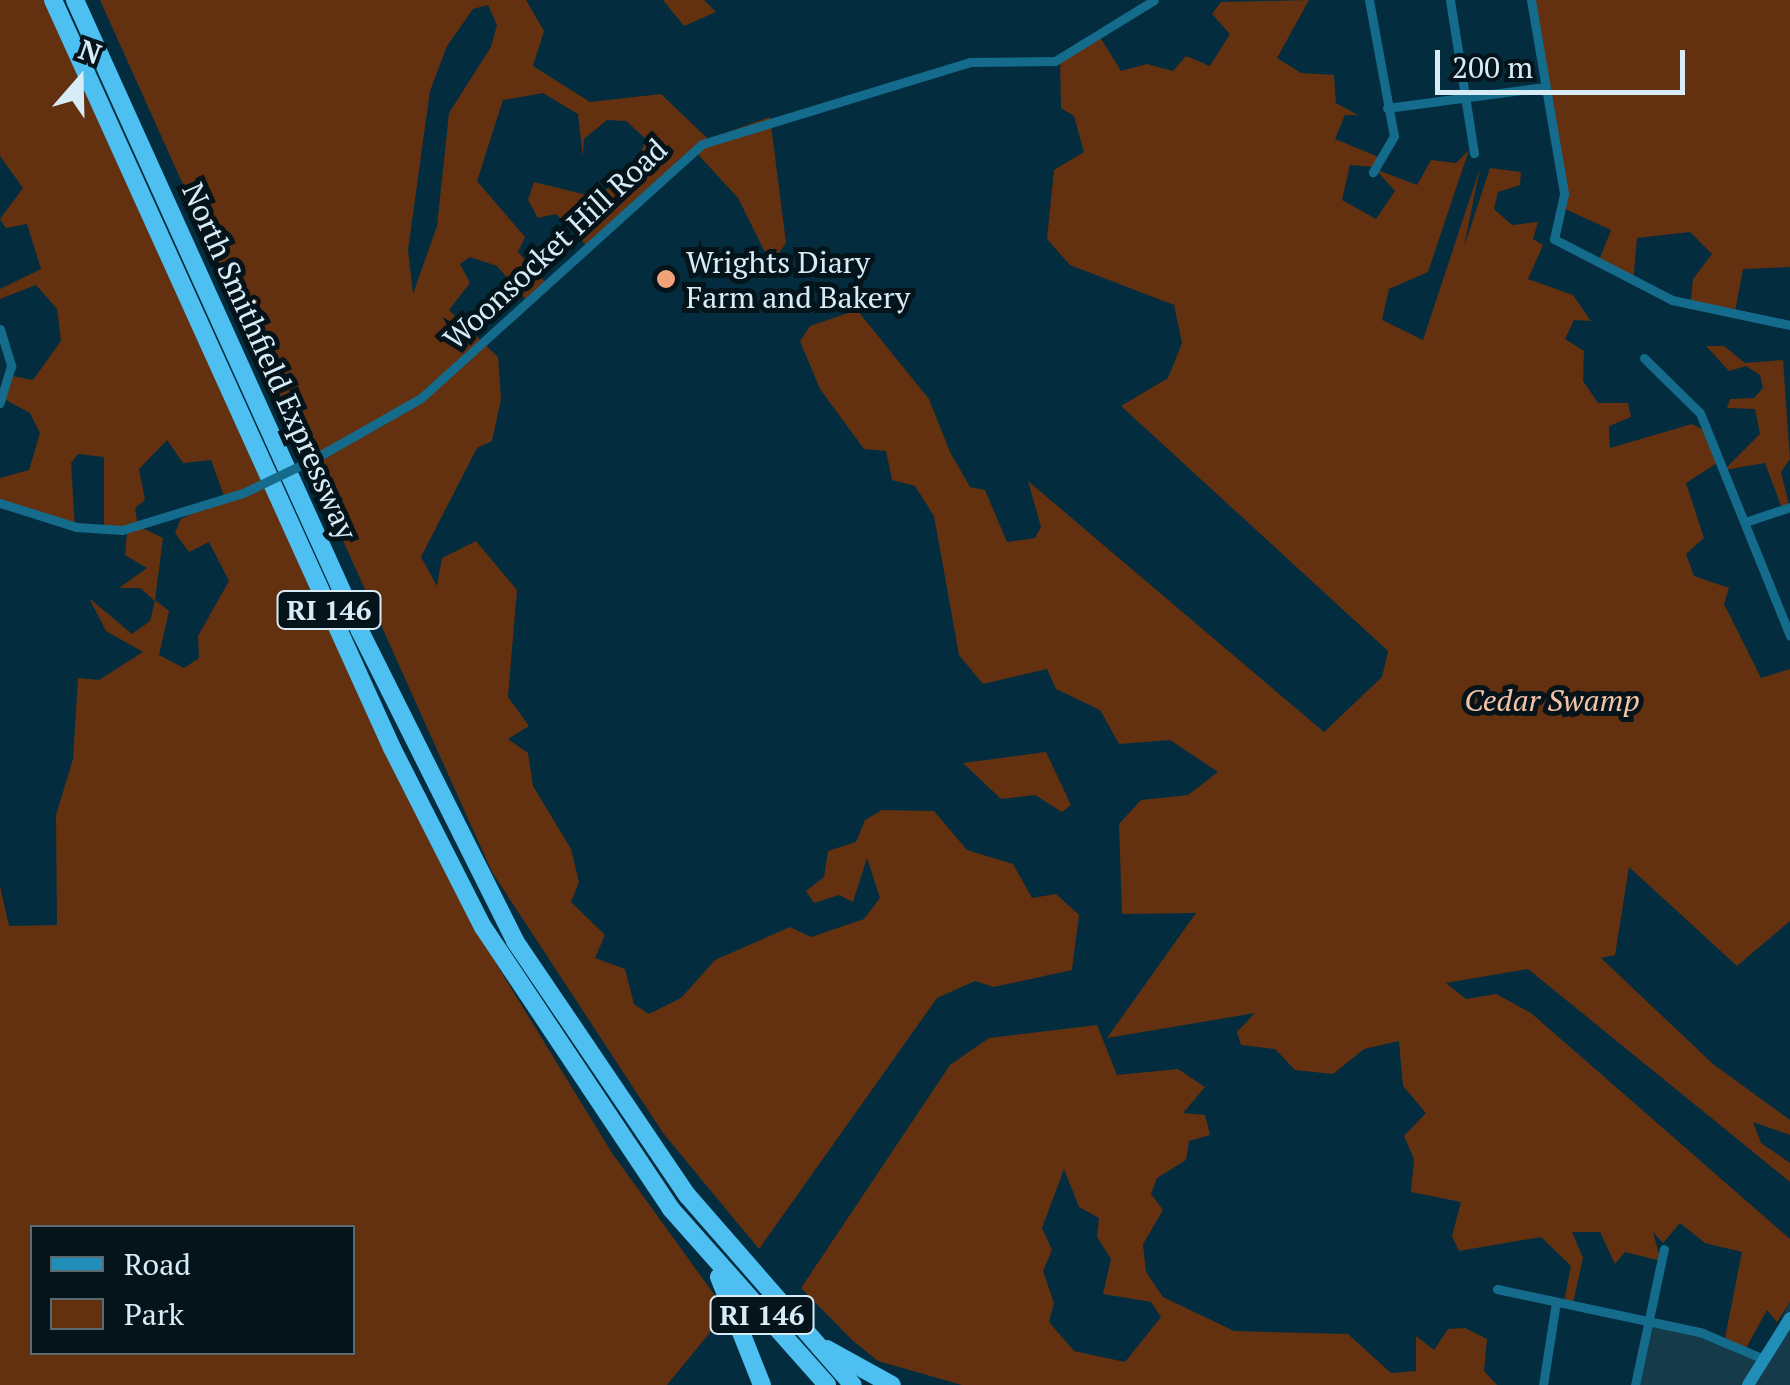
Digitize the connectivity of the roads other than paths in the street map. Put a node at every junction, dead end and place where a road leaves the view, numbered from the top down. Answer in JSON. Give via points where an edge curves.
{"nodes":[{"id":1,"x":53,"y":0,"type":"edge"},
{"id":2,"x":74,"y":0,"type":"edge"},
{"id":3,"x":1154,"y":0,"type":"edge"},
{"id":4,"x":1370,"y":0,"type":"edge"},
{"id":5,"x":1450,"y":0,"type":"edge"},
{"id":6,"x":1531,"y":0,"type":"edge"},
{"id":7,"x":1545,"y":87,"type":"junction"},
{"id":8,"x":1465,"y":98,"type":"junction"},
{"id":9,"x":1386,"y":108,"type":"junction"},
{"id":10,"x":1474,"y":153,"type":"dead end"},
{"id":11,"x":1373,"y":172,"type":"dead end"},
{"id":12,"x":1790,"y":325,"type":"edge"},
{"id":13,"x":0,"y":329,"type":"edge"},
{"id":14,"x":1644,"y":358,"type":"dead end"},
{"id":15,"x":0,"y":403,"type":"edge"},
{"id":16,"x":0,"y":503,"type":"edge"},
{"id":17,"x":1790,"y":507,"type":"edge"},
{"id":18,"x":1745,"y":522,"type":"junction"},
{"id":19,"x":1790,"y":636,"type":"edge"},
{"id":20,"x":698,"y":1242,"type":"junction"},
{"id":21,"x":1664,"y":1249,"type":"dead end"},
{"id":22,"x":1497,"y":1289,"type":"dead end"},
{"id":23,"x":1556,"y":1302,"type":"junction"},
{"id":24,"x":1790,"y":1318,"type":"edge"},
{"id":25,"x":1648,"y":1321,"type":"junction"},
{"id":26,"x":810,"y":1338,"type":"junction"},
{"id":27,"x":1764,"y":1359,"type":"junction"},
{"id":28,"x":762,"y":1385,"type":"edge"},
{"id":29,"x":827,"y":1385,"type":"edge"},
{"id":30,"x":853,"y":1385,"type":"edge"},
{"id":31,"x":892,"y":1385,"type":"edge"},
{"id":32,"x":1543,"y":1385,"type":"edge"},
{"id":33,"x":1634,"y":1385,"type":"edge"},
{"id":34,"x":1748,"y":1385,"type":"edge"}],
"edges":[{"from":1,"to":20,"type":"highway","name":"North Smithfield Expressway","number":"RI 146","via":[[446,859],[564,1060]]},
{"from":2,"to":26,"type":"highway","name":"North Smithfield Expressway","number":"RI 146","via":[[489,894],[638,1129]]},
{"from":3,"to":16,"type":"street","name":"Woonsocket Hill Road","bridge":true,"via":[[1055,61],[970,62],[702,144],[421,398],[242,492],[122,530],[76,528]]},
{"from":4,"to":9,"type":"street"},
{"from":5,"to":8,"type":"street"},
{"from":6,"to":7,"type":"street"},
{"from":7,"to":8,"type":"street"},
{"from":7,"to":12,"type":"street","via":[[1564,194],[1554,239],[1672,300]]},
{"from":8,"to":9,"type":"street"},
{"from":8,"to":10,"type":"street"},
{"from":9,"to":11,"type":"street","via":[[1394,136]]},
{"from":13,"to":15,"type":"street","via":[[11,366]]},
{"from":14,"to":18,"type":"street","via":[[1700,413]]},
{"from":17,"to":18,"type":"street"},
{"from":18,"to":19,"type":"street"},
{"from":20,"to":28,"type":"highway","via":[[740,1315]]},
{"from":20,"to":29,"type":"highway","name":"North Smithfield Expressway","number":"RI 146"},
{"from":21,"to":25,"type":"street"},
{"from":22,"to":23,"type":"street"},
{"from":23,"to":25,"type":"street"},
{"from":23,"to":32,"type":"street"},
{"from":24,"to":27,"type":"main road"},
{"from":25,"to":27,"type":"street"},
{"from":25,"to":33,"type":"street"},
{"from":26,"to":30,"type":"highway","name":"North Smithfield Expressway","number":"RI 146"},
{"from":26,"to":31,"type":"highway"},
{"from":27,"to":34,"type":"main road"}]}
